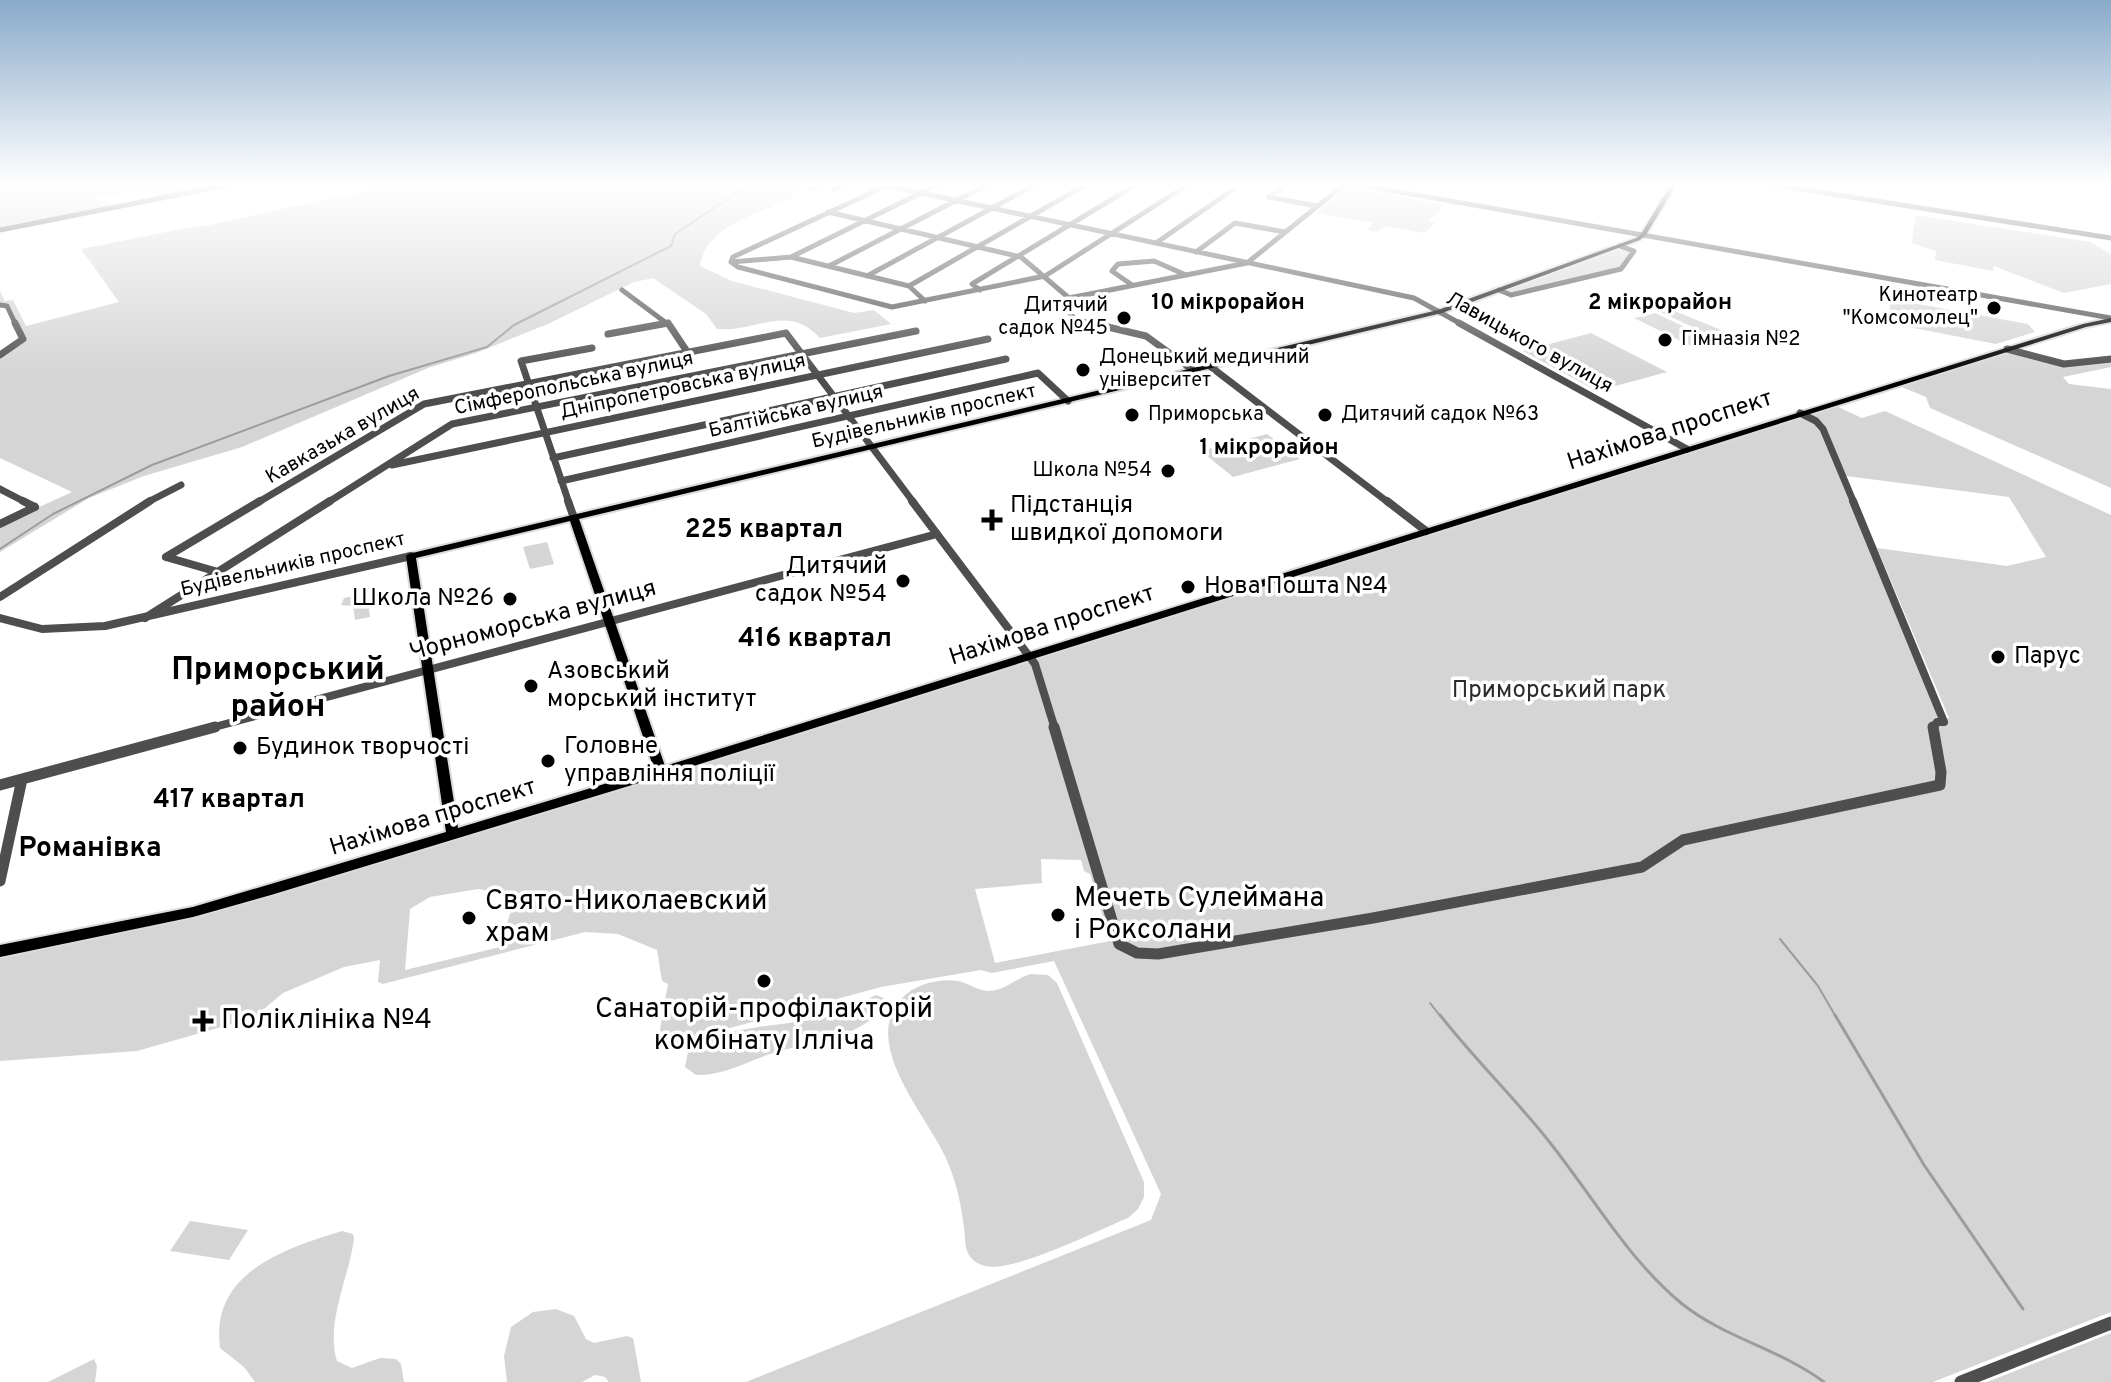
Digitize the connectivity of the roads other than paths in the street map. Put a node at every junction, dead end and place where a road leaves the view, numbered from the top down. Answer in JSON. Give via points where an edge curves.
{"nodes":[{"id":1,"x":751,"y":248,"type":"edge"},
{"id":2,"x":808,"y":248,"type":"edge"},
{"id":3,"x":863,"y":248,"type":"edge"},
{"id":4,"x":918,"y":248,"type":"edge"},
{"id":5,"x":974,"y":248,"type":"edge"},
{"id":6,"x":984,"y":248,"type":"edge"},
{"id":7,"x":1030,"y":248,"type":"edge"},
{"id":8,"x":1089,"y":248,"type":"edge"},
{"id":9,"x":1180,"y":248,"type":"edge"},
{"id":10,"x":1201,"y":248,"type":"edge"},
{"id":11,"x":1265,"y":248,"type":"edge"},
{"id":12,"x":1613,"y":248,"type":"edge"},
{"id":13,"x":1627,"y":248,"type":"edge"},
{"id":14,"x":1719,"y":248,"type":"edge"},
{"id":15,"x":1196,"y":252,"type":"junction"},
{"id":16,"x":1017,"y":256,"type":"junction"},
{"id":17,"x":791,"y":257,"type":"junction"},
{"id":18,"x":731,"y":262,"type":"junction"},
{"id":19,"x":1247,"y":263,"type":"junction"},
{"id":20,"x":829,"y":266,"type":"junction"},
{"id":21,"x":1186,"y":275,"type":"junction"},
{"id":22,"x":867,"y":276,"type":"junction"},
{"id":23,"x":1045,"y":276,"type":"junction"},
{"id":24,"x":1132,"y":285,"type":"junction"},
{"id":25,"x":909,"y":286,"type":"junction"},
{"id":26,"x":622,"y":290,"type":"dead end"},
{"id":27,"x":980,"y":290,"type":"junction"},
{"id":28,"x":1499,"y":290,"type":"junction"},
{"id":29,"x":1069,"y":298,"type":"junction"},
{"id":30,"x":925,"y":301,"type":"junction"},
{"id":31,"x":0,"y":305,"type":"edge"},
{"id":32,"x":2062,"y":309,"type":"junction"},
{"id":33,"x":1440,"y":312,"type":"junction"},
{"id":34,"x":2111,"y":319,"type":"edge"},
{"id":35,"x":668,"y":323,"type":"junction"},
{"id":36,"x":2085,"y":325,"type":"junction"},
{"id":37,"x":916,"y":331,"type":"dead end"},
{"id":38,"x":608,"y":334,"type":"dead end"},
{"id":39,"x":988,"y":339,"type":"dead end"},
{"id":40,"x":592,"y":348,"type":"dead end"},
{"id":41,"x":2007,"y":349,"type":"junction"},
{"id":42,"x":688,"y":353,"type":"junction"},
{"id":43,"x":801,"y":354,"type":"junction"},
{"id":44,"x":0,"y":355,"type":"edge"},
{"id":45,"x":1006,"y":359,"type":"dead end"},
{"id":46,"x":2111,"y":359,"type":"edge"},
{"id":47,"x":1211,"y":367,"type":"junction"},
{"id":48,"x":1194,"y":371,"type":"junction"},
{"id":49,"x":817,"y":375,"type":"junction"},
{"id":50,"x":528,"y":384,"type":"junction"},
{"id":51,"x":833,"y":396,"type":"junction"},
{"id":52,"x":1068,"y":401,"type":"junction"},
{"id":53,"x":536,"y":407,"type":"junction"},
{"id":54,"x":1800,"y":413,"type":"junction"},
{"id":55,"x":849,"y":417,"type":"junction"},
{"id":56,"x":545,"y":433,"type":"junction"},
{"id":57,"x":872,"y":448,"type":"junction"},
{"id":58,"x":1687,"y":449,"type":"junction"},
{"id":59,"x":553,"y":458,"type":"junction"},
{"id":60,"x":385,"y":466,"type":"junction"},
{"id":61,"x":561,"y":481,"type":"junction"},
{"id":62,"x":181,"y":485,"type":"dead end"},
{"id":63,"x":0,"y":489,"type":"edge"},
{"id":64,"x":574,"y":518,"type":"junction"},
{"id":65,"x":0,"y":524,"type":"edge"},
{"id":66,"x":1426,"y":531,"type":"junction"},
{"id":67,"x":937,"y":534,"type":"junction"},
{"id":68,"x":411,"y":556,"type":"junction"},
{"id":69,"x":218,"y":572,"type":"junction"},
{"id":70,"x":0,"y":597,"type":"edge"},
{"id":71,"x":0,"y":618,"type":"edge"},
{"id":72,"x":145,"y":618,"type":"junction"},
{"id":73,"x":609,"y":621,"type":"junction"},
{"id":74,"x":1029,"y":656,"type":"junction"},
{"id":75,"x":428,"y":669,"type":"junction"},
{"id":76,"x":661,"y":772,"type":"junction"},
{"id":77,"x":22,"y":779,"type":"junction"},
{"id":78,"x":0,"y":785,"type":"edge"},
{"id":79,"x":453,"y":834,"type":"junction"},
{"id":80,"x":0,"y":881,"type":"edge"},
{"id":81,"x":0,"y":951,"type":"edge"},
{"id":82,"x":2111,"y":1323,"type":"edge"},
{"id":83,"x":1961,"y":1382,"type":"edge"}],
"edges":[{"from":1,"to":18,"type":"street"},
{"from":2,"to":17,"type":"street"},
{"from":3,"to":20,"type":"street"},
{"from":4,"to":22,"type":"street"},
{"from":5,"to":25,"type":"street"},
{"from":6,"to":16,"type":"street"},
{"from":7,"to":16,"type":"street"},
{"from":8,"to":23,"type":"street"},
{"from":9,"to":15,"type":"street","name":"Лавицького вулиця"},
{"from":10,"to":15,"type":"street"},
{"from":11,"to":19,"type":"street"},
{"from":12,"to":28,"type":"main road","name":"Будівельників проспект"},
{"from":13,"to":28,"type":"street","via":[[1634,251],[1621,269],[1511,295]]},
{"from":14,"to":32,"type":"street"},
{"from":15,"to":19,"type":"street","name":"Лавицького вулиця"},
{"from":16,"to":23,"type":"street"},
{"from":16,"to":27,"type":"street","via":[[972,284]]},
{"from":17,"to":18,"type":"street"},
{"from":17,"to":20,"type":"street"},
{"from":18,"to":30,"type":"street","via":[[892,307]]},
{"from":19,"to":21,"type":"street"},
{"from":19,"to":33,"type":"street","name":"Лавицького вулиця","via":[[1414,298]]},
{"from":20,"to":22,"type":"street"},
{"from":21,"to":24,"type":"street"},
{"from":21,"to":24,"type":"street","via":[[1167,262],[1118,264],[1112,271]]},
{"from":22,"to":25,"type":"street"},
{"from":23,"to":27,"type":"street"},
{"from":23,"to":29,"type":"street"},
{"from":24,"to":29,"type":"street"},
{"from":25,"to":30,"type":"street"},
{"from":26,"to":35,"type":"street"},
{"from":27,"to":30,"type":"street"},
{"from":28,"to":33,"type":"main road","name":"Будівельників проспект"},
{"from":29,"to":48,"type":"street","via":[[1074,319],[1146,336]]},
{"from":31,"to":44,"type":"street","via":[[7,306],[23,339]]},
{"from":32,"to":34,"type":"street"},
{"from":32,"to":36,"type":"street"},
{"from":33,"to":47,"type":"main road","name":"Будівельників проспект"},
{"from":33,"to":58,"type":"street","name":"Лавицького вулиця"},
{"from":34,"to":36,"type":"main road","name":"Нахімова проспект"},
{"from":35,"to":38,"type":"street"},
{"from":35,"to":42,"type":"street"},
{"from":36,"to":41,"type":"main road","name":"Нахімова проспект"},
{"from":37,"to":43,"type":"street","name":"Сімферопольська вулиця"},
{"from":39,"to":49,"type":"street","name":"Дніпропетровська вулиця"},
{"from":40,"to":50,"type":"street","via":[[521,361]]},
{"from":41,"to":46,"type":"street","via":[[2064,364]]},
{"from":41,"to":54,"type":"main road","name":"Нахімова проспект"},
{"from":42,"to":43,"type":"street","name":"Кавказька вулиця","via":[[786,333]]},
{"from":42,"to":50,"type":"street","name":"Кавказька вулиця"},
{"from":43,"to":49,"type":"street"},
{"from":43,"to":53,"type":"street","name":"Сімферопольська вулиця"},
{"from":45,"to":51,"type":"street"},
{"from":47,"to":48,"type":"main road","name":"Будівельників проспект"},
{"from":47,"to":66,"type":"street"},
{"from":48,"to":52,"type":"main road","name":"Будівельників проспект"},
{"from":49,"to":51,"type":"street"},
{"from":49,"to":56,"type":"street","name":"Дніпропетровська вулиця"},
{"from":50,"to":53,"type":"street"},
{"from":50,"to":69,"type":"street","name":"Кавказька вулиця","via":[[424,404],[166,557]]},
{"from":51,"to":55,"type":"street"},
{"from":51,"to":59,"type":"street"},
{"from":52,"to":55,"type":"street","name":"Балтійська вулиця","via":[[1038,373]]},
{"from":52,"to":57,"type":"main road","name":"Будівельників проспект"},
{"from":53,"to":56,"type":"street"},
{"from":53,"to":60,"type":"street","name":"Сімферопольська вулиця","via":[[452,424]]},
{"from":54,"to":58,"type":"main road","name":"Нахімова проспект"},
{"from":54,"to":74,"type":"street","via":[[1823,429],[1944,722],[1933,725],[1942,778],[1936,787],[1683,840],[1642,867],[1373,918],[1158,954],[1137,953],[1119,944]]},
{"from":55,"to":57,"type":"street"},
{"from":55,"to":61,"type":"street","name":"Балтійська вулиця"},
{"from":56,"to":59,"type":"street"},
{"from":56,"to":60,"type":"street","name":"Дніпропетровська вулиця"},
{"from":57,"to":64,"type":"main road","name":"Будівельників проспект"},
{"from":57,"to":67,"type":"street"},
{"from":58,"to":66,"type":"main road","name":"Нахімова проспект"},
{"from":59,"to":61,"type":"street"},
{"from":60,"to":69,"type":"street","name":"Сімферопольська вулиця"},
{"from":61,"to":64,"type":"street"},
{"from":62,"to":70,"type":"street","via":[[129,512]]},
{"from":63,"to":65,"type":"street","via":[[35,507]]},
{"from":64,"to":68,"type":"main road","name":"Будівельників проспект"},
{"from":64,"to":73,"type":"main road"},
{"from":66,"to":74,"type":"main road","name":"Нахімова проспект"},
{"from":67,"to":73,"type":"street","name":"Чорноморська вулиця"},
{"from":67,"to":74,"type":"street"},
{"from":68,"to":72,"type":"street","name":"Будівельників проспект"},
{"from":68,"to":75,"type":"main road"},
{"from":69,"to":72,"type":"street","name":"Сімферопольська вулиця"},
{"from":71,"to":72,"type":"street","name":"Будівельників проспект","via":[[62,630]]},
{"from":73,"to":75,"type":"street","name":"Чорноморська вулиця"},
{"from":73,"to":76,"type":"main road"},
{"from":74,"to":76,"type":"main road","name":"Нахімова проспект"},
{"from":75,"to":77,"type":"street","name":"Чорноморська вулиця"},
{"from":75,"to":79,"type":"main road"},
{"from":76,"to":79,"type":"main road","name":"Нахімова проспект"},
{"from":77,"to":78,"type":"street","name":"Чорноморська вулиця"},
{"from":77,"to":80,"type":"street"},
{"from":79,"to":81,"type":"main road","name":"Нахімова проспект","via":[[222,905]]},
{"from":82,"to":83,"type":"street"}]}
